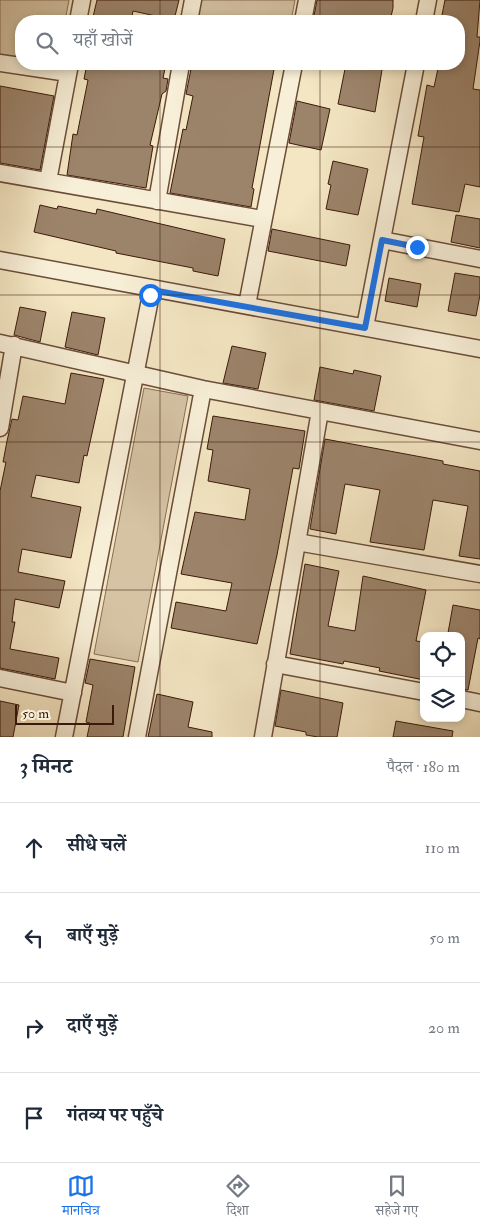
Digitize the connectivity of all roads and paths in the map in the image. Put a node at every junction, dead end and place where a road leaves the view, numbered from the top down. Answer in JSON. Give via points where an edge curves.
{"nodes":[{"id":1,"x":82,"y":0,"type":"edge"},
{"id":2,"x":193,"y":0,"type":"edge"},
{"id":3,"x":307,"y":0,"type":"edge"},
{"id":4,"x":428,"y":0,"type":"edge"},
{"id":5,"x":79,"y":15,"type":"edge"},
{"id":6,"x":190,"y":15,"type":"edge"},
{"id":7,"x":304,"y":15,"type":"edge"},
{"id":8,"x":425,"y":15,"type":"edge"},
{"id":9,"x":0,"y":63,"type":"edge"},
{"id":10,"x":15,"y":64,"type":"edge"},
{"id":11,"x":69,"y":70,"type":"edge"},
{"id":12,"x":180,"y":70,"type":"edge"},
{"id":13,"x":293,"y":70,"type":"edge"},
{"id":14,"x":415,"y":70,"type":"edge"},
{"id":15,"x":0,"y":172,"type":"edge"},
{"id":16,"x":48,"y":181,"type":"junction"},
{"id":17,"x":157,"y":201,"type":"junction"},
{"id":18,"x":262,"y":219,"type":"junction"},
{"id":19,"x":382,"y":240,"type":"junction"},
{"id":20,"x":480,"y":259,"type":"edge"},
{"id":21,"x":0,"y":260,"type":"edge"},
{"id":22,"x":152,"y":290,"type":"junction"},
{"id":23,"x":246,"y":305,"type":"junction"},
{"id":24,"x":365,"y":328,"type":"junction"},
{"id":25,"x":7,"y":344,"type":"edge"},
{"id":26,"x":480,"y":349,"type":"edge"},
{"id":27,"x":134,"y":373,"type":"junction"},
{"id":28,"x":203,"y":389,"type":"junction"},
{"id":29,"x":320,"y":411,"type":"junction"},
{"id":30,"x":0,"y":428,"type":"edge"},
{"id":31,"x":480,"y":441,"type":"edge"},
{"id":32,"x":297,"y":542,"type":"junction"},
{"id":33,"x":480,"y":574,"type":"edge"},
{"id":34,"x":276,"y":664,"type":"junction"},
{"id":35,"x":0,"y":678,"type":"edge"},
{"id":36,"x":420,"y":691,"type":"edge"},
{"id":37,"x":72,"y":692,"type":"junction"},
{"id":38,"x":465,"y":700,"type":"edge"},
{"id":39,"x":480,"y":703,"type":"edge"},
{"id":40,"x":64,"y":737,"type":"edge"},
{"id":41,"x":137,"y":737,"type":"edge"},
{"id":42,"x":262,"y":737,"type":"edge"}],
"edges":[{"from":1,"to":5,"type":"street"},
{"from":2,"to":6,"type":"street"},
{"from":3,"to":7,"type":"street"},
{"from":4,"to":8,"type":"street"},
{"from":9,"to":10,"type":"street"},
{"from":11,"to":16,"type":"street"},
{"from":12,"to":17,"type":"street"},
{"from":13,"to":18,"type":"street"},
{"from":14,"to":19,"type":"street"},
{"from":15,"to":16,"type":"street"},
{"from":16,"to":17,"type":"street"},
{"from":17,"to":18,"type":"street"},
{"from":18,"to":23,"type":"street"},
{"from":19,"to":20,"type":"street"},
{"from":19,"to":24,"type":"street"},
{"from":21,"to":22,"type":"street"},
{"from":22,"to":23,"type":"street"},
{"from":22,"to":27,"type":"street"},
{"from":23,"to":24,"type":"street"},
{"from":24,"to":26,"type":"street"},
{"from":25,"to":27,"type":"street"},
{"from":25,"to":30,"type":"street"},
{"from":27,"to":28,"type":"street"},
{"from":27,"to":37,"type":"street"},
{"from":28,"to":29,"type":"street"},
{"from":28,"to":41,"type":"street"},
{"from":29,"to":31,"type":"street"},
{"from":29,"to":32,"type":"street"},
{"from":32,"to":33,"type":"street"},
{"from":32,"to":34,"type":"street"},
{"from":34,"to":36,"type":"street"},
{"from":34,"to":42,"type":"street"},
{"from":35,"to":37,"type":"street"},
{"from":37,"to":40,"type":"street"},
{"from":38,"to":39,"type":"street"}]}
